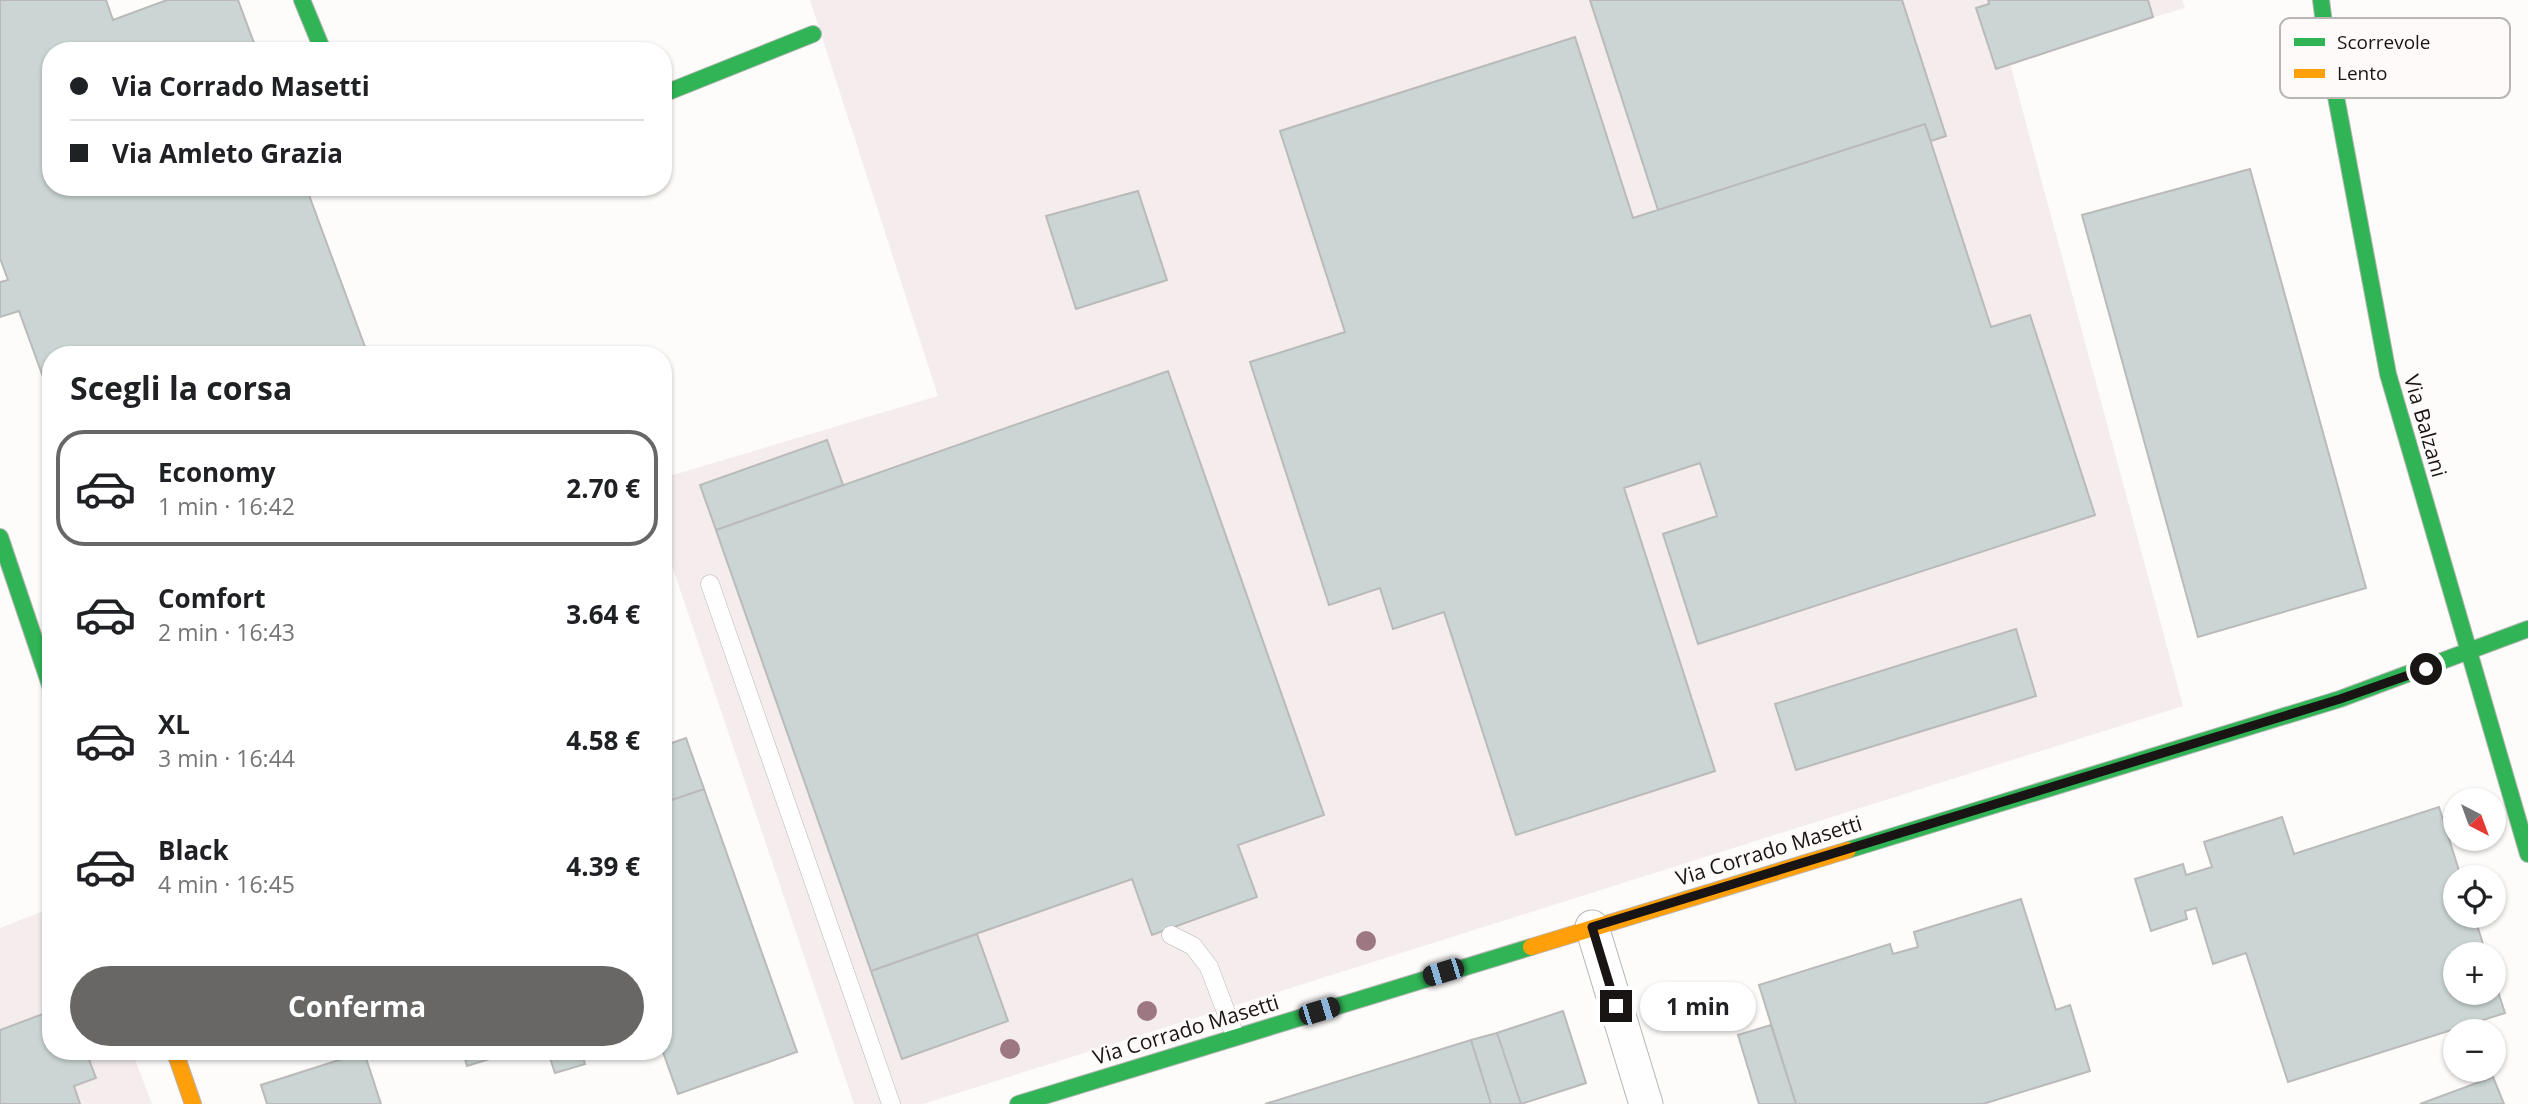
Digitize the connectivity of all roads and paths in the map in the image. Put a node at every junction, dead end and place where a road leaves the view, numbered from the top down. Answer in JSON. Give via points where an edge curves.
{"nodes":[{"id":1,"x":302,"y":0,"type":"edge"},
{"id":2,"x":2321,"y":0,"type":"edge"},
{"id":3,"x":2323,"y":18,"type":"edge"},
{"id":4,"x":813,"y":34,"type":"dead end"},
{"id":5,"x":319,"y":42,"type":"edge"},
{"id":6,"x":672,"y":90,"type":"edge"},
{"id":7,"x":2336,"y":98,"type":"edge"},
{"id":8,"x":0,"y":537,"type":"edge"},
{"id":9,"x":710,"y":584,"type":"dead end"},
{"id":10,"x":2528,"y":629,"type":"edge"},
{"id":11,"x":2468,"y":654,"type":"junction"},
{"id":12,"x":42,"y":661,"type":"edge"},
{"id":13,"x":2528,"y":854,"type":"edge"},
{"id":14,"x":1592,"y":927,"type":"junction"},
{"id":15,"x":1171,"y":935,"type":"dead end"},
{"id":16,"x":1235,"y":1036,"type":"junction"},
{"id":17,"x":178,"y":1060,"type":"edge"},
{"id":18,"x":193,"y":1104,"type":"edge"},
{"id":19,"x":891,"y":1104,"type":"edge"},
{"id":20,"x":1018,"y":1104,"type":"edge"},
{"id":21,"x":1646,"y":1104,"type":"edge"}],
"edges":[{"from":1,"to":5,"type":"street"},
{"from":2,"to":3,"type":"street","name":"Via Balzani"},
{"from":4,"to":6,"type":"street"},
{"from":7,"to":11,"type":"street","name":"Via Balzani","via":[[2388,374]]},
{"from":8,"to":12,"type":"street"},
{"from":9,"to":19,"type":"lane"},
{"from":10,"to":11,"type":"street","name":"Via Corrado Masetti"},
{"from":11,"to":13,"type":"street","name":"Via Balzani"},
{"from":11,"to":14,"type":"street","name":"Via Corrado Masetti","via":[[2340,699]]},
{"from":14,"to":16,"type":"street","name":"Via Corrado Masetti"},
{"from":14,"to":21,"type":"street"},
{"from":15,"to":16,"type":"lane","via":[[1194,946],[1209,967]]},
{"from":16,"to":20,"type":"street","name":"Via Corrado Masetti"},
{"from":17,"to":18,"type":"street"}]}
